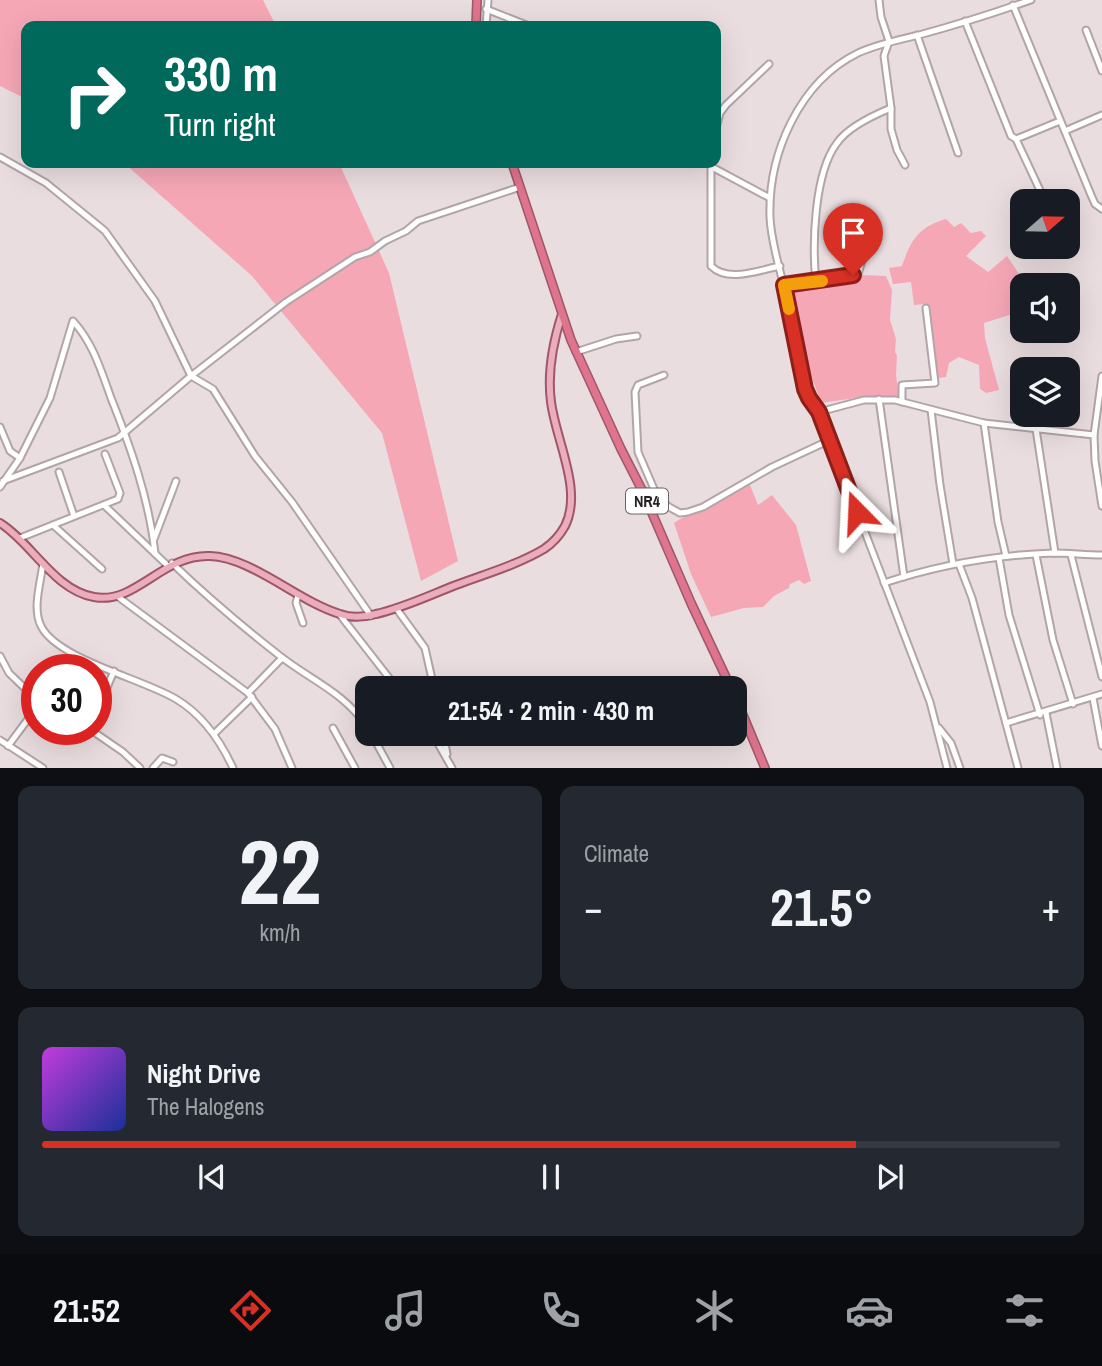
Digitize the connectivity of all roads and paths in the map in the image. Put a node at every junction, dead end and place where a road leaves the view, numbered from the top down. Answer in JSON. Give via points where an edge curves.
{"nodes":[{"id":1,"x":477,"y":0,"type":"edge"},
{"id":2,"x":488,"y":0,"type":"edge"},
{"id":3,"x":879,"y":0,"type":"edge"},
{"id":4,"x":1031,"y":0,"type":"edge"},
{"id":5,"x":1013,"y":5,"type":"junction"},
{"id":6,"x":486,"y":9,"type":"junction"},
{"id":7,"x":476,"y":21,"type":"edge"},
{"id":8,"x":485,"y":21,"type":"edge"},
{"id":9,"x":516,"y":21,"type":"edge"},
{"id":10,"x":965,"y":21,"type":"junction"},
{"id":11,"x":1086,"y":30,"type":"dead end"},
{"id":12,"x":917,"y":35,"type":"junction"},
{"id":13,"x":889,"y":41,"type":"junction"},
{"id":14,"x":769,"y":64,"type":"dead end"},
{"id":15,"x":1102,"y":71,"type":"edge"},
{"id":16,"x":891,"y":107,"type":"junction"},
{"id":17,"x":721,"y":112,"type":"edge"},
{"id":18,"x":1102,"y":115,"type":"edge"},
{"id":19,"x":1060,"y":121,"type":"junction"},
{"id":20,"x":1065,"y":131,"type":"junction"},
{"id":21,"x":1016,"y":138,"type":"junction"},
{"id":22,"x":958,"y":153,"type":"dead end"},
{"id":23,"x":0,"y":157,"type":"edge"},
{"id":24,"x":905,"y":165,"type":"dead end"},
{"id":25,"x":514,"y":168,"type":"edge"},
{"id":26,"x":710,"y":168,"type":"edge"},
{"id":27,"x":717,"y":168,"type":"edge"},
{"id":28,"x":520,"y":187,"type":"junction"},
{"id":29,"x":1039,"y":189,"type":"edge"},
{"id":30,"x":770,"y":198,"type":"junction"},
{"id":31,"x":1102,"y":209,"type":"edge"},
{"id":32,"x":872,"y":231,"type":"dead end"},
{"id":33,"x":780,"y":266,"type":"junction"},
{"id":34,"x":816,"y":282,"type":"junction"},
{"id":35,"x":784,"y":285,"type":"junction"},
{"id":36,"x":926,"y":308,"type":"dead end"},
{"id":37,"x":562,"y":314,"type":"junction"},
{"id":38,"x":637,"y":336,"type":"dead end"},
{"id":39,"x":576,"y":352,"type":"junction"},
{"id":40,"x":664,"y":375,"type":"dead end"},
{"id":41,"x":191,"y":376,"type":"junction"},
{"id":42,"x":1102,"y":376,"type":"edge"},
{"id":43,"x":879,"y":399,"type":"junction"},
{"id":44,"x":902,"y":402,"type":"junction"},
{"id":45,"x":931,"y":410,"type":"junction"},
{"id":46,"x":819,"y":412,"type":"junction"},
{"id":47,"x":984,"y":423,"type":"junction"},
{"id":48,"x":0,"y":427,"type":"edge"},
{"id":49,"x":1036,"y":429,"type":"junction"},
{"id":50,"x":125,"y":432,"type":"junction"},
{"id":51,"x":1094,"y":435,"type":"junction"},
{"id":52,"x":830,"y":440,"type":"junction"},
{"id":53,"x":106,"y":454,"type":"dead end"},
{"id":54,"x":20,"y":458,"type":"junction"},
{"id":55,"x":59,"y":472,"type":"dead end"},
{"id":56,"x":176,"y":481,"type":"dead end"},
{"id":57,"x":2,"y":484,"type":"edge"},
{"id":58,"x":642,"y":490,"type":"junction"},
{"id":59,"x":657,"y":496,"type":"junction"},
{"id":60,"x":104,"y":505,"type":"junction"},
{"id":61,"x":1102,"y":506,"type":"edge"},
{"id":62,"x":74,"y":516,"type":"junction"},
{"id":63,"x":0,"y":523,"type":"edge"},
{"id":64,"x":53,"y":525,"type":"junction"},
{"id":65,"x":20,"y":538,"type":"junction"},
{"id":66,"x":153,"y":539,"type":"junction"},
{"id":67,"x":155,"y":553,"type":"junction"},
{"id":68,"x":1055,"y":553,"type":"junction"},
{"id":69,"x":1036,"y":555,"type":"junction"},
{"id":70,"x":1071,"y":555,"type":"junction"},
{"id":71,"x":1102,"y":555,"type":"edge"},
{"id":72,"x":1006,"y":556,"type":"junction"},
{"id":73,"x":999,"y":558,"type":"junction"},
{"id":74,"x":43,"y":563,"type":"junction"},
{"id":75,"x":956,"y":564,"type":"junction"},
{"id":76,"x":170,"y":565,"type":"junction"},
{"id":77,"x":102,"y":569,"type":"dead end"},
{"id":78,"x":904,"y":577,"type":"junction"},
{"id":79,"x":884,"y":583,"type":"junction"},
{"id":80,"x":117,"y":596,"type":"junction"},
{"id":81,"x":298,"y":596,"type":"junction"},
{"id":82,"x":396,"y":608,"type":"junction"},
{"id":83,"x":340,"y":615,"type":"junction"},
{"id":84,"x":371,"y":615,"type":"junction"},
{"id":85,"x":303,"y":623,"type":"dead end"},
{"id":86,"x":0,"y":656,"type":"edge"},
{"id":87,"x":282,"y":658,"type":"junction"},
{"id":88,"x":114,"y":671,"type":"junction"},
{"id":89,"x":112,"y":676,"type":"edge"},
{"id":90,"x":388,"y":676,"type":"edge"},
{"id":91,"x":431,"y":676,"type":"edge"},
{"id":92,"x":725,"y":676,"type":"edge"},
{"id":93,"x":1102,"y":677,"type":"edge"},
{"id":94,"x":21,"y":685,"type":"edge"},
{"id":95,"x":1102,"y":694,"type":"edge"},
{"id":96,"x":250,"y":695,"type":"junction"},
{"id":97,"x":1093,"y":698,"type":"junction"},
{"id":98,"x":1073,"y":704,"type":"junction"},
{"id":99,"x":355,"y":710,"type":"edge"},
{"id":100,"x":1043,"y":714,"type":"junction"},
{"id":101,"x":1006,"y":723,"type":"junction"},
{"id":102,"x":747,"y":725,"type":"edge"},
{"id":103,"x":937,"y":725,"type":"junction"},
{"id":104,"x":333,"y":728,"type":"dead end"},
{"id":105,"x":21,"y":729,"type":"edge"},
{"id":106,"x":215,"y":733,"type":"junction"},
{"id":107,"x":0,"y":740,"type":"edge"},
{"id":108,"x":112,"y":744,"type":"edge"},
{"id":109,"x":8,"y":746,"type":"junction"},
{"id":110,"x":378,"y":746,"type":"edge"},
{"id":111,"x":440,"y":746,"type":"edge"},
{"id":112,"x":445,"y":746,"type":"edge"},
{"id":113,"x":1102,"y":746,"type":"edge"},
{"id":114,"x":447,"y":757,"type":"junction"},
{"id":115,"x":173,"y":762,"type":"dead end"},
{"id":116,"x":43,"y":768,"type":"edge"},
{"id":117,"x":140,"y":768,"type":"edge"},
{"id":118,"x":153,"y":768,"type":"edge"},
{"id":119,"x":233,"y":768,"type":"edge"},
{"id":120,"x":292,"y":768,"type":"edge"},
{"id":121,"x":355,"y":768,"type":"edge"},
{"id":122,"x":390,"y":768,"type":"edge"},
{"id":123,"x":452,"y":768,"type":"edge"},
{"id":124,"x":765,"y":768,"type":"edge"},
{"id":125,"x":947,"y":768,"type":"edge"},
{"id":126,"x":960,"y":768,"type":"edge"},
{"id":127,"x":1018,"y":768,"type":"edge"},
{"id":128,"x":1057,"y":768,"type":"edge"}],
"edges":[{"from":1,"to":7,"type":"highway"},
{"from":2,"to":6,"type":"street"},
{"from":3,"to":13,"type":"street"},
{"from":4,"to":5,"type":"street"},
{"from":5,"to":10,"type":"street"},
{"from":5,"to":19,"type":"street"},
{"from":6,"to":8,"type":"street"},
{"from":6,"to":9,"type":"street"},
{"from":10,"to":12,"type":"street"},
{"from":10,"to":21,"type":"street","via":[[1006,127]]},
{"from":11,"to":15,"type":"street"},
{"from":12,"to":13,"type":"street"},
{"from":12,"to":22,"type":"street"},
{"from":13,"to":16,"type":"street","via":[[884,56]]},
{"from":13,"to":30,"type":"street","via":[[846,60],[813,88],[783,140]]},
{"from":14,"to":17,"type":"street"},
{"from":16,"to":24,"type":"street","via":[[891,129]]},
{"from":16,"to":34,"type":"street","via":[[841,138],[833,149],[816,215]]},
{"from":18,"to":20,"type":"street"},
{"from":19,"to":20,"type":"street"},
{"from":19,"to":21,"type":"street"},
{"from":20,"to":31,"type":"street","via":[[1095,204]]},
{"from":21,"to":29,"type":"street"},
{"from":23,"to":41,"type":"street","via":[[46,183],[106,231],[155,301]]},
{"from":25,"to":28,"type":"highway","number":"NR4"},
{"from":26,"to":33,"type":"street","via":[[712,268],[729,275]]},
{"from":27,"to":30,"type":"street"},
{"from":28,"to":37,"type":"highway","number":"NR4"},
{"from":28,"to":41,"type":"street","via":[[418,221],[355,257],[286,302]]},
{"from":30,"to":33,"type":"street"},
{"from":32,"to":34,"type":"street","via":[[858,274]]},
{"from":33,"to":35,"type":"street"},
{"from":34,"to":35,"type":"street"},
{"from":35,"to":46,"type":"street","via":[[802,377]]},
{"from":36,"to":44,"type":"street","via":[[935,383],[902,385]]},
{"from":37,"to":39,"type":"highway","number":"NR4"},
{"from":37,"to":82,"type":"main road","via":[[555,335],[550,387],[571,487],[571,509],[565,524],[552,543],[537,552]]},
{"from":38,"to":39,"type":"street"},
{"from":39,"to":58,"type":"highway","number":"NR4"},
{"from":40,"to":59,"type":"street","via":[[638,385],[635,392],[638,452]]},
{"from":41,"to":50,"type":"street"},
{"from":41,"to":84,"type":"street","via":[[213,389],[255,456]]},
{"from":42,"to":51,"type":"street"},
{"from":43,"to":44,"type":"street"},
{"from":43,"to":46,"type":"street"},
{"from":43,"to":78,"type":"street"},
{"from":44,"to":45,"type":"street"},
{"from":45,"to":47,"type":"street"},
{"from":45,"to":75,"type":"street"},
{"from":46,"to":52,"type":"street"},
{"from":47,"to":49,"type":"street"},
{"from":47,"to":72,"type":"street"},
{"from":48,"to":54,"type":"street","via":[[10,451]]},
{"from":49,"to":51,"type":"street"},
{"from":49,"to":68,"type":"street"},
{"from":50,"to":54,"type":"street","via":[[93,349],[73,321],[50,398]]},
{"from":50,"to":57,"type":"street","via":[[99,447]]},
{"from":50,"to":66,"type":"street"},
{"from":51,"to":61,"type":"street"},
{"from":52,"to":59,"type":"street","via":[[696,510],[680,513]]},
{"from":52,"to":79,"type":"street"},
{"from":53,"to":60,"type":"street","via":[[120,493],[118,499]]},
{"from":54,"to":57,"type":"street"},
{"from":55,"to":62,"type":"street"},
{"from":56,"to":66,"type":"street"},
{"from":58,"to":59,"type":"street"},
{"from":58,"to":92,"type":"highway","number":"NR4"},
{"from":60,"to":62,"type":"street"},
{"from":60,"to":67,"type":"street"},
{"from":62,"to":64,"type":"street"},
{"from":63,"to":65,"type":"main road"},
{"from":64,"to":65,"type":"street"},
{"from":64,"to":77,"type":"street"},
{"from":65,"to":74,"type":"main road"},
{"from":66,"to":67,"type":"street"},
{"from":67,"to":76,"type":"street"},
{"from":68,"to":69,"type":"street"},
{"from":68,"to":70,"type":"street"},
{"from":69,"to":72,"type":"street"},
{"from":69,"to":98,"type":"street","via":[[1053,639]]},
{"from":70,"to":71,"type":"street"},
{"from":70,"to":93,"type":"street"},
{"from":72,"to":73,"type":"street"},
{"from":73,"to":75,"type":"street"},
{"from":73,"to":100,"type":"street","via":[[1009,615]]},
{"from":74,"to":80,"type":"main road","via":[[80,593]]},
{"from":74,"to":88,"type":"street","via":[[37,605],[45,633],[80,658]]},
{"from":75,"to":78,"type":"street"},
{"from":75,"to":101,"type":"street","via":[[972,598]]},
{"from":76,"to":80,"type":"main road"},
{"from":76,"to":81,"type":"main road","via":[[198,557],[223,558],[243,564]]},
{"from":76,"to":87,"type":"street"},
{"from":78,"to":79,"type":"street"},
{"from":79,"to":103,"type":"street"},
{"from":80,"to":96,"type":"street"},
{"from":81,"to":83,"type":"main road"},
{"from":81,"to":85,"type":"street"},
{"from":82,"to":84,"type":"main road"},
{"from":82,"to":91,"type":"street","via":[[425,648]]},
{"from":83,"to":84,"type":"main road"},
{"from":83,"to":90,"type":"street"},
{"from":86,"to":94,"type":"street"},
{"from":87,"to":96,"type":"street"},
{"from":87,"to":99,"type":"street"},
{"from":88,"to":89,"type":"street"},
{"from":88,"to":106,"type":"street","via":[[179,700]]},
{"from":95,"to":97,"type":"street"},
{"from":96,"to":106,"type":"street"},
{"from":96,"to":120,"type":"street","via":[[275,729]]},
{"from":97,"to":98,"type":"street"},
{"from":97,"to":113,"type":"street"},
{"from":98,"to":100,"type":"street"},
{"from":100,"to":101,"type":"street"},
{"from":100,"to":128,"type":"street"},
{"from":101,"to":127,"type":"street"},
{"from":102,"to":124,"type":"highway"},
{"from":103,"to":125,"type":"street"},
{"from":103,"to":126,"type":"street","via":[[951,743]]},
{"from":104,"to":121,"type":"street"},
{"from":105,"to":109,"type":"street"},
{"from":106,"to":119,"type":"street"},
{"from":107,"to":109,"type":"street"},
{"from":108,"to":117,"type":"street"},
{"from":109,"to":116,"type":"street"},
{"from":110,"to":122,"type":"street"},
{"from":111,"to":114,"type":"street"},
{"from":112,"to":114,"type":"street"},
{"from":114,"to":123,"type":"street"},
{"from":115,"to":118,"type":"street","via":[[162,758]]}]}
